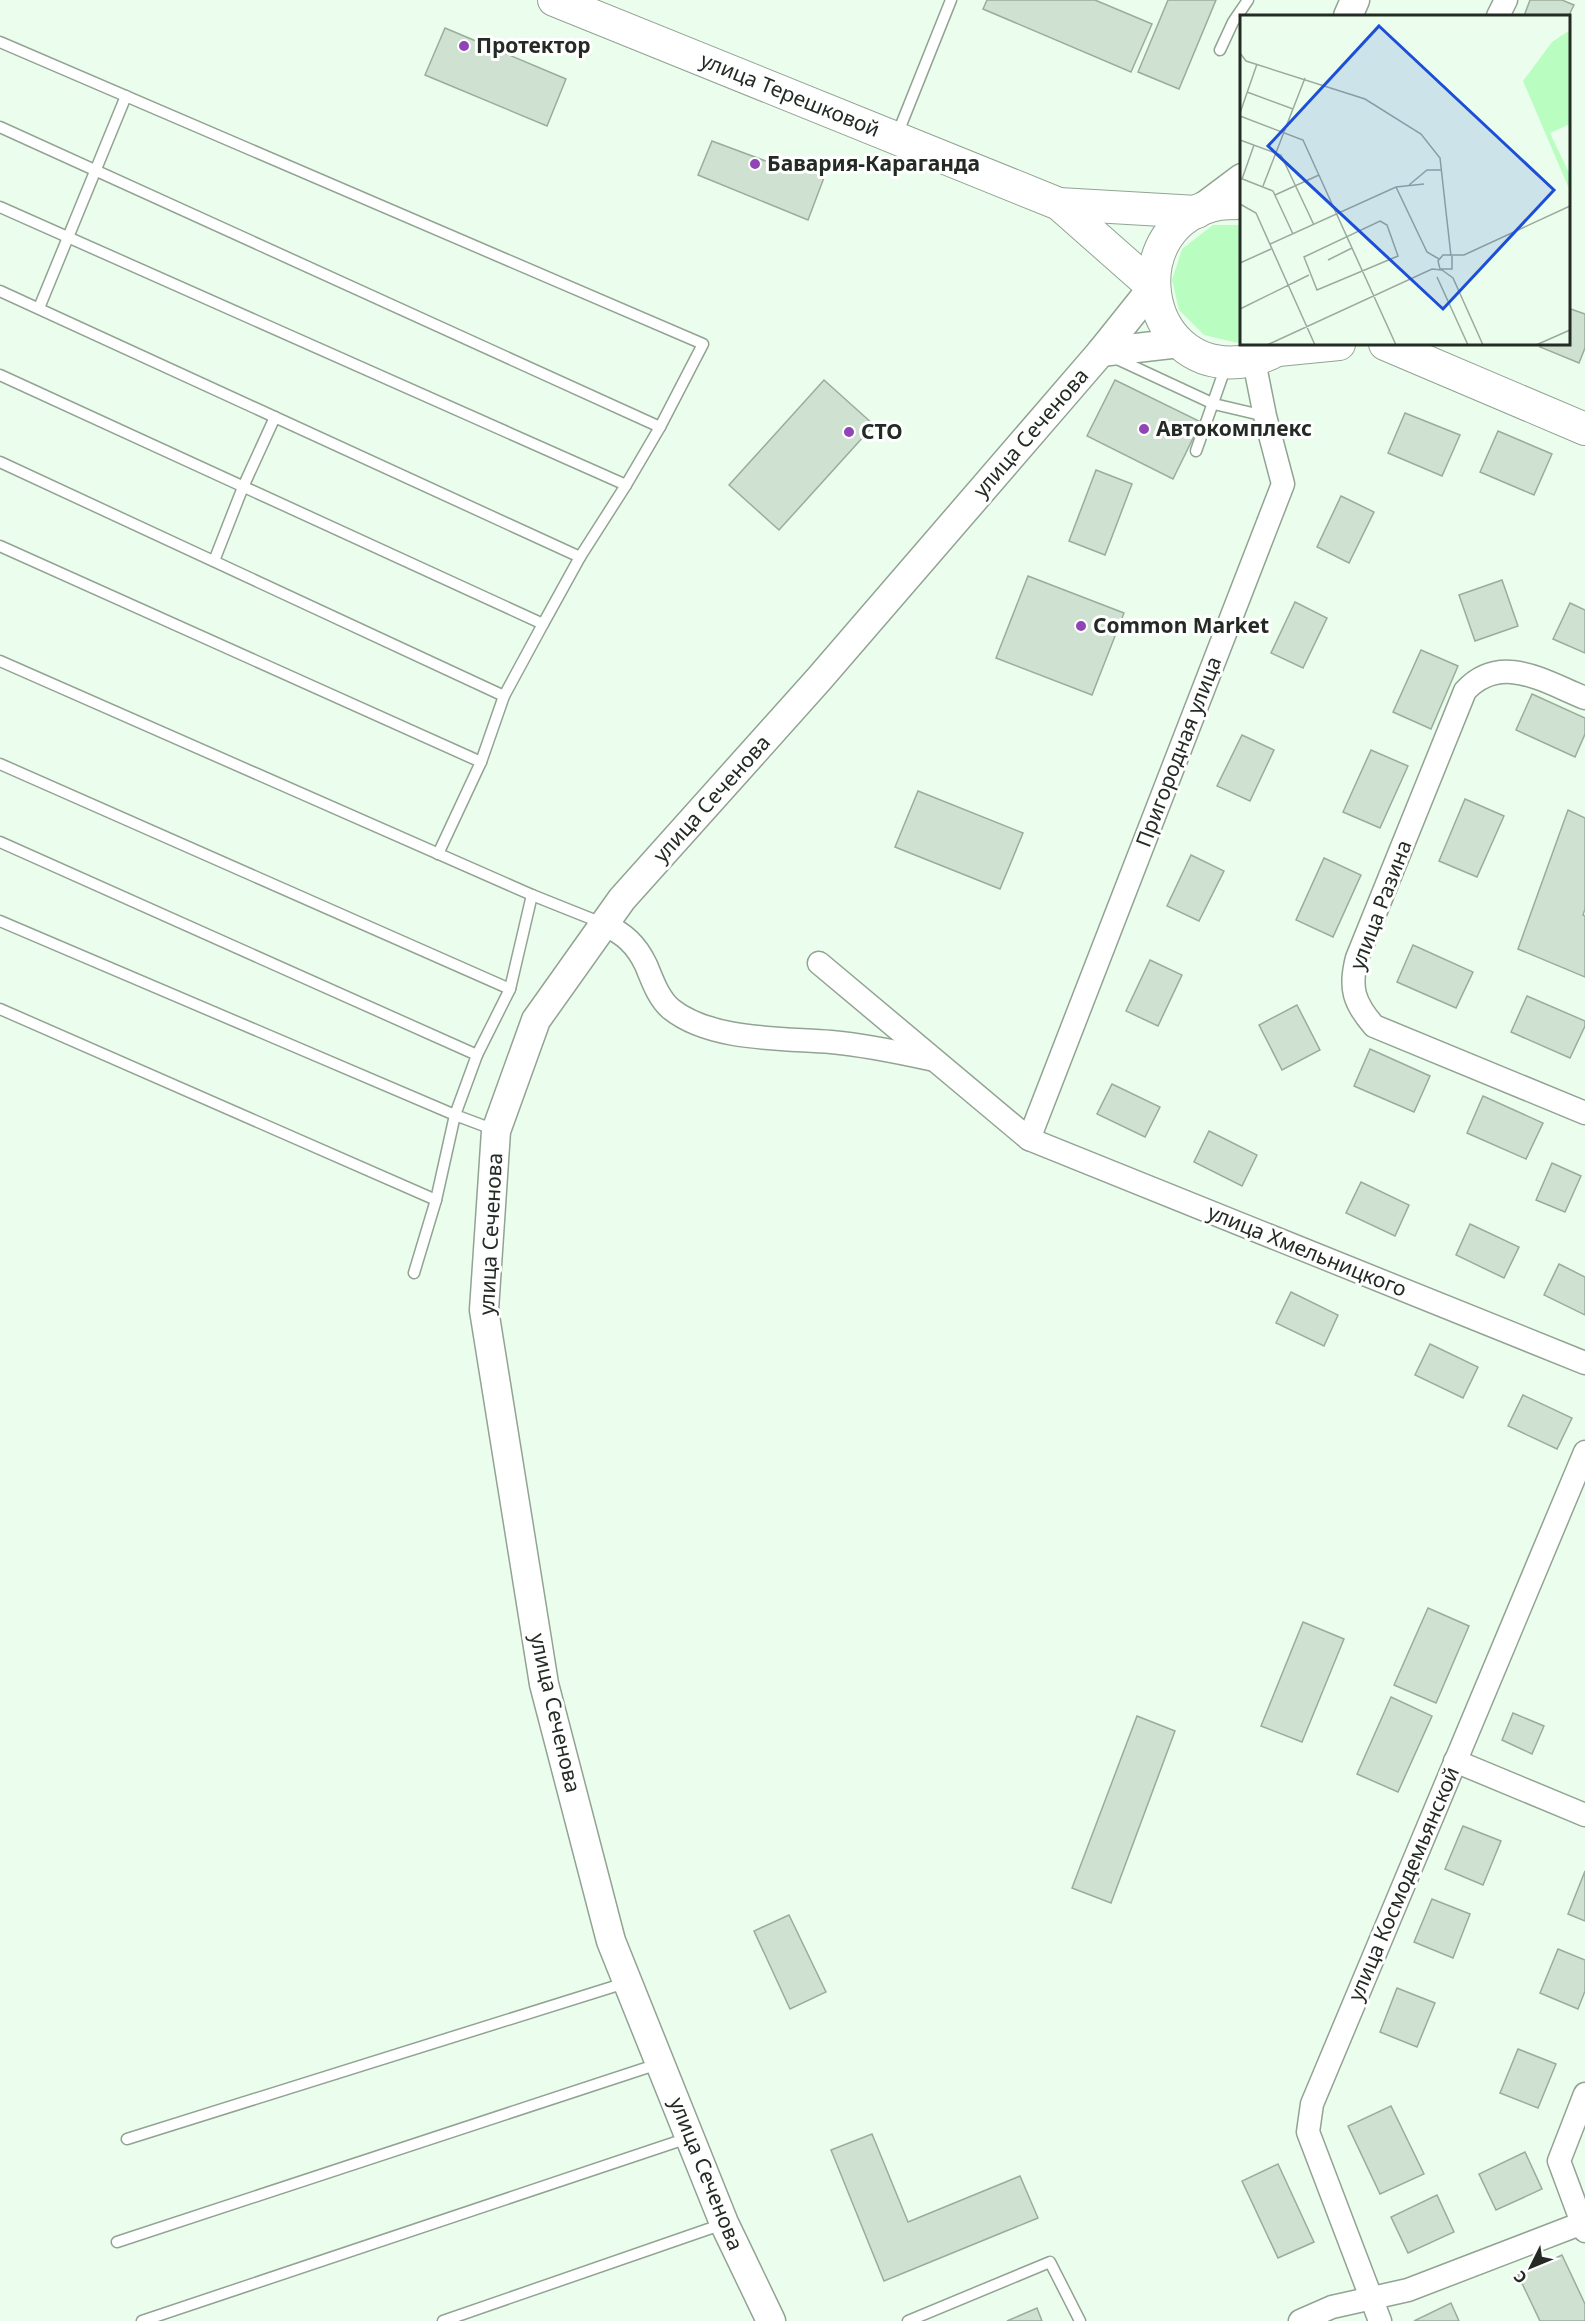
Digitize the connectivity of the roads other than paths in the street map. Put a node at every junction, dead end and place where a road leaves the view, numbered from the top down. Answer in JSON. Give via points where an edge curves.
{"nodes":[{"id":1,"x":554,"y":0,"type":"edge"},
{"id":2,"x":951,"y":0,"type":"edge"},
{"id":3,"x":1248,"y":0,"type":"edge"},
{"id":4,"x":1355,"y":0,"type":"edge"},
{"id":5,"x":1506,"y":0,"type":"edge"},
{"id":6,"x":1348,"y":15,"type":"edge"},
{"id":7,"x":1498,"y":15,"type":"edge"},
{"id":8,"x":0,"y":42,"type":"edge"},
{"id":9,"x":1220,"y":50,"type":"dead end"},
{"id":10,"x":126,"y":96,"type":"junction"},
{"id":11,"x":0,"y":128,"type":"edge"},
{"id":12,"x":896,"y":138,"type":"junction"},
{"id":13,"x":95,"y":170,"type":"junction"},
{"id":14,"x":1240,"y":180,"type":"edge"},
{"id":15,"x":1240,"y":203,"type":"edge"},
{"id":16,"x":1059,"y":204,"type":"junction"},
{"id":17,"x":0,"y":207,"type":"edge"},
{"id":18,"x":1197,"y":212,"type":"junction"},
{"id":19,"x":68,"y":238,"type":"junction"},
{"id":20,"x":1153,"y":286,"type":"junction"},
{"id":21,"x":0,"y":291,"type":"edge"},
{"id":22,"x":39,"y":308,"type":"junction"},
{"id":23,"x":1180,"y":343,"type":"junction"},
{"id":24,"x":1331,"y":345,"type":"edge"},
{"id":25,"x":1387,"y":345,"type":"edge"},
{"id":26,"x":1101,"y":352,"type":"junction"},
{"id":27,"x":1261,"y":354,"type":"edge"},
{"id":28,"x":0,"y":375,"type":"edge"},
{"id":29,"x":1214,"y":404,"type":"junction"},
{"id":30,"x":1265,"y":416,"type":"junction"},
{"id":31,"x":275,"y":417,"type":"junction"},
{"id":32,"x":660,"y":427,"type":"junction"},
{"id":33,"x":1585,"y":429,"type":"edge"},
{"id":34,"x":1196,"y":451,"type":"dead end"},
{"id":35,"x":0,"y":462,"type":"edge"},
{"id":36,"x":626,"y":485,"type":"junction"},
{"id":37,"x":243,"y":487,"type":"junction"},
{"id":38,"x":0,"y":546,"type":"edge"},
{"id":39,"x":580,"y":557,"type":"junction"},
{"id":40,"x":214,"y":561,"type":"junction"},
{"id":41,"x":543,"y":624,"type":"junction"},
{"id":42,"x":0,"y":661,"type":"edge"},
{"id":43,"x":504,"y":696,"type":"junction"},
{"id":44,"x":1585,"y":698,"type":"edge"},
{"id":45,"x":481,"y":762,"type":"junction"},
{"id":46,"x":0,"y":764,"type":"edge"},
{"id":47,"x":0,"y":842,"type":"edge"},
{"id":48,"x":438,"y":854,"type":"junction"},
{"id":49,"x":532,"y":895,"type":"junction"},
{"id":50,"x":0,"y":921,"type":"edge"},
{"id":51,"x":604,"y":924,"type":"junction"},
{"id":52,"x":819,"y":963,"type":"dead end"},
{"id":53,"x":510,"y":989,"type":"junction"},
{"id":54,"x":0,"y":1010,"type":"edge"},
{"id":55,"x":477,"y":1055,"type":"junction"},
{"id":56,"x":938,"y":1061,"type":"junction"},
{"id":57,"x":1585,"y":1113,"type":"edge"},
{"id":58,"x":455,"y":1115,"type":"junction"},
{"id":59,"x":496,"y":1131,"type":"junction"},
{"id":60,"x":1029,"y":1139,"type":"junction"},
{"id":61,"x":436,"y":1200,"type":"junction"},
{"id":62,"x":414,"y":1273,"type":"dead end"},
{"id":63,"x":1585,"y":1363,"type":"edge"},
{"id":64,"x":1585,"y":1452,"type":"edge"},
{"id":65,"x":1455,"y":1761,"type":"junction"},
{"id":66,"x":1585,"y":1815,"type":"edge"},
{"id":67,"x":628,"y":1982,"type":"junction"},
{"id":68,"x":660,"y":2063,"type":"junction"},
{"id":69,"x":1585,"y":2094,"type":"edge"},
{"id":70,"x":690,"y":2137,"type":"junction"},
{"id":71,"x":127,"y":2139,"type":"dead end"},
{"id":72,"x":724,"y":2223,"type":"junction"},
{"id":73,"x":1584,"y":2225,"type":"edge"},
{"id":74,"x":117,"y":2242,"type":"dead end"},
{"id":75,"x":1369,"y":2297,"type":"junction"},
{"id":76,"x":142,"y":2321,"type":"edge"},
{"id":77,"x":443,"y":2321,"type":"edge"},
{"id":78,"x":771,"y":2321,"type":"edge"},
{"id":79,"x":908,"y":2321,"type":"edge"},
{"id":80,"x":1080,"y":2321,"type":"edge"},
{"id":81,"x":1300,"y":2321,"type":"edge"},
{"id":82,"x":1380,"y":2321,"type":"edge"}],
"edges":[{"from":1,"to":12,"type":"main road","name":"улица Терешковой","via":[[594,12]]},
{"from":2,"to":12,"type":"lane"},
{"from":3,"to":9,"type":"lane"},
{"from":4,"to":6,"type":"street"},
{"from":5,"to":7,"type":"street"},
{"from":8,"to":10,"type":"lane"},
{"from":10,"to":13,"type":"lane"},
{"from":10,"to":32,"type":"lane","via":[[703,344]]},
{"from":11,"to":13,"type":"lane"},
{"from":12,"to":16,"type":"main road","name":"улица Терешковой"},
{"from":13,"to":19,"type":"lane"},
{"from":13,"to":32,"type":"lane"},
{"from":14,"to":18,"type":"street"},
{"from":15,"to":18,"type":"main road","name":"улица Терешковой","via":[[1219,204]]},
{"from":16,"to":18,"type":"main road","name":"улица Терешковой"},
{"from":16,"to":20,"type":"main road","name":"улица Терешковой"},
{"from":17,"to":19,"type":"lane"},
{"from":18,"to":20,"type":"main road","name":"улица Терешковой","via":[[1178,225],[1164,243],[1155,264]]},
{"from":19,"to":22,"type":"lane"},
{"from":19,"to":36,"type":"lane"},
{"from":20,"to":23,"type":"main road","name":"улица Терешковой","via":[[1166,327]]},
{"from":20,"to":26,"type":"street","name":"улица Сеченова"},
{"from":21,"to":22,"type":"lane"},
{"from":22,"to":31,"type":"lane"},
{"from":23,"to":26,"type":"street"},
{"from":23,"to":27,"type":"main road","name":"улица Терешковой","via":[[1202,357]]},
{"from":24,"to":27,"type":"main road","name":"улица Терешковой"},
{"from":25,"to":33,"type":"main road"},
{"from":26,"to":29,"type":"lane"},
{"from":26,"to":51,"type":"street","name":"улица Сеченова"},
{"from":27,"to":29,"type":"lane"},
{"from":27,"to":30,"type":"street","name":"Пригородная улица"},
{"from":28,"to":37,"type":"lane"},
{"from":29,"to":30,"type":"lane"},
{"from":29,"to":34,"type":"lane"},
{"from":30,"to":60,"type":"street","name":"Пригородная улица","via":[[1283,484]]},
{"from":31,"to":37,"type":"lane"},
{"from":31,"to":39,"type":"lane"},
{"from":32,"to":36,"type":"lane"},
{"from":35,"to":40,"type":"lane"},
{"from":36,"to":39,"type":"lane"},
{"from":37,"to":40,"type":"lane"},
{"from":37,"to":41,"type":"lane"},
{"from":38,"to":45,"type":"lane"},
{"from":39,"to":41,"type":"lane"},
{"from":40,"to":43,"type":"lane"},
{"from":41,"to":43,"type":"lane"},
{"from":42,"to":48,"type":"lane"},
{"from":43,"to":45,"type":"lane"},
{"from":44,"to":57,"type":"street","name":"улица Разина","via":[[1522,673],[1502,671],[1487,674],[1466,691],[1353,974],[1360,1010],[1374,1026]]},
{"from":45,"to":48,"type":"lane"},
{"from":46,"to":53,"type":"lane"},
{"from":47,"to":55,"type":"lane"},
{"from":48,"to":49,"type":"lane"},
{"from":49,"to":51,"type":"lane"},
{"from":49,"to":53,"type":"lane"},
{"from":50,"to":58,"type":"lane"},
{"from":51,"to":56,"type":"street","via":[[625,935],[670,1008],[703,1026],[759,1038],[833,1042],[896,1051]]},
{"from":51,"to":59,"type":"street","name":"улица Сеченова","via":[[536,1020]]},
{"from":52,"to":56,"type":"street","name":"улица Хмельницкого"},
{"from":53,"to":55,"type":"lane"},
{"from":54,"to":61,"type":"lane"},
{"from":55,"to":58,"type":"lane"},
{"from":56,"to":60,"type":"street","name":"улица Хмельницкого"},
{"from":58,"to":59,"type":"lane"},
{"from":58,"to":61,"type":"lane"},
{"from":59,"to":67,"type":"street","name":"улица Сеченова","via":[[484,1310],[544,1684],[611,1941]]},
{"from":60,"to":63,"type":"street","name":"улица Хмельницкого"},
{"from":61,"to":62,"type":"lane"},
{"from":64,"to":65,"type":"street","name":"улица Космодемьянской"},
{"from":65,"to":66,"type":"street"},
{"from":65,"to":75,"type":"street","name":"улица Космодемьянской","via":[[1311,2104],[1308,2132]]},
{"from":67,"to":68,"type":"street","name":"улица Сеченова"},
{"from":67,"to":71,"type":"lane"},
{"from":68,"to":70,"type":"street","name":"улица Сеченова"},
{"from":68,"to":74,"type":"lane"},
{"from":69,"to":73,"type":"street","via":[[1559,2161]]},
{"from":70,"to":72,"type":"street","name":"улица Сеченова"},
{"from":70,"to":76,"type":"lane"},
{"from":72,"to":77,"type":"lane"},
{"from":72,"to":78,"type":"street","name":"улица Сеченова"},
{"from":73,"to":75,"type":"street","via":[[1408,2290]]},
{"from":75,"to":81,"type":"street"},
{"from":75,"to":82,"type":"street","name":"улица Космодемьянской"},
{"from":79,"to":80,"type":"lane","via":[[1050,2262]]}]}
